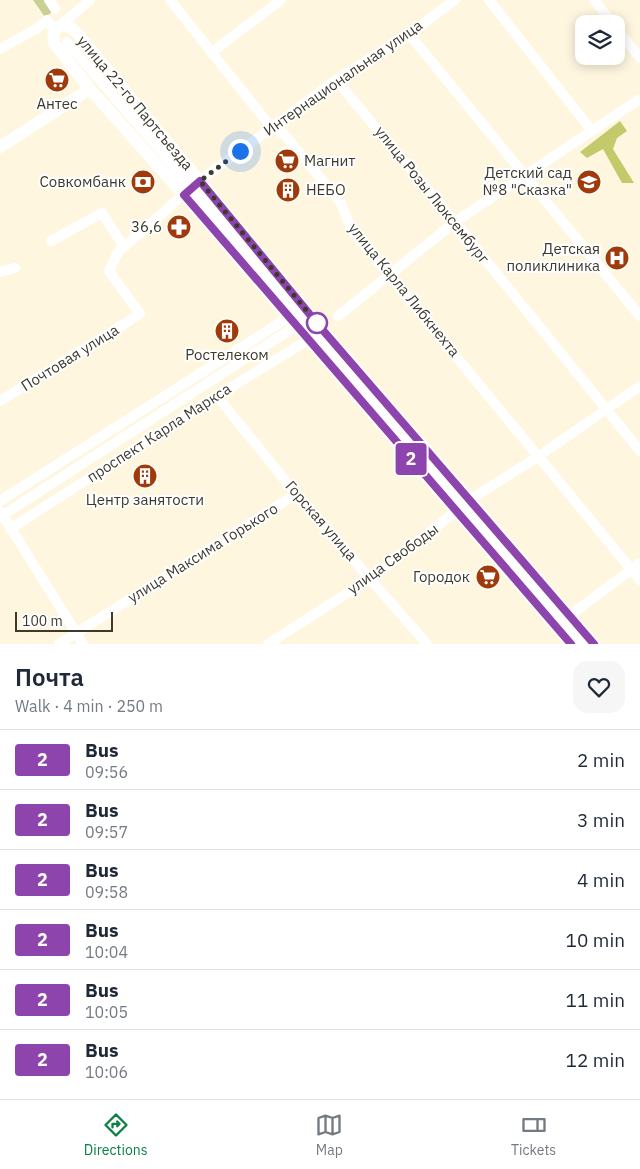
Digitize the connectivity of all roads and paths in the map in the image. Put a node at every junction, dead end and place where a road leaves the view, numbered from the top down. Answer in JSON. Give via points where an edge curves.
{"nodes":[{"id":1,"x":90,"y":0,"type":"edge"},
{"id":2,"x":170,"y":0,"type":"edge"},
{"id":3,"x":281,"y":0,"type":"edge"},
{"id":4,"x":455,"y":0,"type":"edge"},
{"id":5,"x":489,"y":0,"type":"edge"},
{"id":6,"x":594,"y":0,"type":"edge"},
{"id":7,"x":606,"y":15,"type":"edge"},
{"id":8,"x":59,"y":28,"type":"junction"},
{"id":9,"x":409,"y":34,"type":"junction"},
{"id":10,"x":625,"y":39,"type":"edge"},
{"id":11,"x":67,"y":42,"type":"dead end"},
{"id":12,"x":0,"y":49,"type":"edge"},
{"id":13,"x":212,"y":52,"type":"junction"},
{"id":14,"x":640,"y":58,"type":"edge"},
{"id":15,"x":336,"y":80,"type":"junction"},
{"id":16,"x":90,"y":89,"type":"junction"},
{"id":17,"x":640,"y":99,"type":"edge"},
{"id":18,"x":271,"y":127,"type":"junction"},
{"id":19,"x":592,"y":131,"type":"junction"},
{"id":20,"x":0,"y":147,"type":"edge"},
{"id":21,"x":524,"y":176,"type":"junction"},
{"id":22,"x":192,"y":188,"type":"junction"},
{"id":23,"x":455,"y":222,"type":"junction"},
{"id":24,"x":51,"y":241,"type":"dead end"},
{"id":25,"x":124,"y":247,"type":"junction"},
{"id":26,"x":15,"y":268,"type":"dead end"},
{"id":27,"x":0,"y":272,"type":"edge"},
{"id":28,"x":390,"y":274,"type":"junction"},
{"id":29,"x":140,"y":314,"type":"joint"},
{"id":30,"x":338,"y":316,"type":"dead end"},
{"id":31,"x":640,"y":316,"type":"edge"},
{"id":32,"x":292,"y":322,"type":"junction"},
{"id":33,"x":308,"y":340,"type":"junction"},
{"id":34,"x":640,"y":386,"type":"edge"},
{"id":35,"x":217,"y":396,"type":"junction"},
{"id":36,"x":0,"y":401,"type":"edge"},
{"id":37,"x":605,"y":410,"type":"junction"},
{"id":38,"x":640,"y":452,"type":"edge"},
{"id":39,"x":539,"y":456,"type":"junction"},
{"id":40,"x":296,"y":494,"type":"junction"},
{"id":41,"x":0,"y":501,"type":"edge"},
{"id":42,"x":464,"y":505,"type":"junction"},
{"id":43,"x":1,"y":514,"type":"edge"},
{"id":44,"x":10,"y":529,"type":"junction"},
{"id":45,"x":640,"y":563,"type":"edge"},
{"id":46,"x":631,"y":570,"type":"junction"},
{"id":47,"x":371,"y":578,"type":"junction"},
{"id":48,"x":640,"y":580,"type":"edge"},
{"id":49,"x":569,"y":616,"type":"junction"},
{"id":50,"x":76,"y":634,"type":"junction"},
{"id":51,"x":60,"y":644,"type":"edge"},
{"id":52,"x":83,"y":644,"type":"edge"},
{"id":53,"x":268,"y":644,"type":"edge"},
{"id":54,"x":427,"y":644,"type":"edge"},
{"id":55,"x":571,"y":644,"type":"edge"},
{"id":56,"x":584,"y":644,"type":"edge"},
{"id":57,"x":594,"y":644,"type":"edge"}],
"edges":[{"from":1,"to":8,"type":"street"},
{"from":2,"to":13,"type":"street","name":"улица Карла Либкнехта"},
{"from":3,"to":13,"type":"street"},
{"from":4,"to":9,"type":"street","name":"Интернациональная улица"},
{"from":5,"to":19,"type":"street"},
{"from":6,"to":7,"type":"street"},
{"from":8,"to":12,"type":"street","via":[[48,20]]},
{"from":8,"to":16,"type":"main road","name":"улица 22-го Партсъезда","via":[[54,43]]},
{"from":8,"to":22,"type":"main road","name":"улица 22-го Партсъезда","via":[[71,27],[77,33]]},
{"from":9,"to":15,"type":"street","name":"Интернациональная улица"},
{"from":9,"to":21,"type":"street"},
{"from":10,"to":14,"type":"street"},
{"from":11,"to":22,"type":"street"},
{"from":13,"to":18,"type":"street","name":"улица Карла Либкнехта"},
{"from":15,"to":18,"type":"street","name":"Интернациональная улица"},
{"from":15,"to":23,"type":"street","name":"улица Розы Люксембург"},
{"from":16,"to":20,"type":"main road"},
{"from":16,"to":22,"type":"main road","name":"улица 22-го Партсъезда"},
{"from":17,"to":19,"type":"street"},
{"from":18,"to":22,"type":"street","name":"Интернациональная улица"},
{"from":18,"to":28,"type":"street","name":"улица Карла Либкнехта","via":[[284,134],[341,204],[352,229]]},
{"from":19,"to":21,"type":"street"},
{"from":21,"to":23,"type":"street"},
{"from":21,"to":31,"type":"street"},
{"from":22,"to":25,"type":"street","name":"Интернациональная улица"},
{"from":22,"to":32,"type":"main road","name":"улица 22-го Партсъезда"},
{"from":22,"to":42,"type":"main road","name":"улица 22-го Партсъезда","via":[[321,328]]},
{"from":23,"to":28,"type":"street"},
{"from":23,"to":37,"type":"street","name":"улица Розы Люксембург"},
{"from":24,"to":25,"type":"street","via":[[102,213]]},
{"from":25,"to":29,"type":"street","name":"Интернациональная улица","via":[[109,271]]},
{"from":26,"to":27,"type":"street"},
{"from":28,"to":30,"type":"street"},
{"from":28,"to":39,"type":"street","name":"улица Карла Либкнехта"},
{"from":29,"to":36,"type":"street","name":"Почтовая улица"},
{"from":32,"to":33,"type":"main road","name":"улица 22-го Партсъезда"},
{"from":32,"to":41,"type":"street","name":"проспект Карла Маркса"},
{"from":32,"to":43,"type":"street","name":"проспект Карла Маркса"},
{"from":33,"to":35,"type":"street","name":"проспект Карла Маркса"},
{"from":33,"to":42,"type":"main road","name":"улица 22-го Партсъезда"},
{"from":34,"to":37,"type":"street","name":"улица Свободы"},
{"from":35,"to":40,"type":"street","name":"Горская улица"},
{"from":35,"to":44,"type":"street","name":"проспект Карла Маркса"},
{"from":37,"to":38,"type":"street","name":"улица Розы Люксембург"},
{"from":37,"to":39,"type":"street","name":"улица Свободы"},
{"from":39,"to":42,"type":"street","name":"улица Свободы"},
{"from":39,"to":46,"type":"street","name":"улица Карла Либкнехта"},
{"from":40,"to":47,"type":"street","name":"Горская улица"},
{"from":40,"to":50,"type":"street","name":"улица Максима Горького"},
{"from":42,"to":47,"type":"street","name":"улица Свободы"},
{"from":42,"to":49,"type":"main road","name":"улица 22-го Партсъезда"},
{"from":42,"to":55,"type":"main road","name":"улица 22-го Партсъезда"},
{"from":42,"to":56,"type":"street"},
{"from":43,"to":44,"type":"street"},
{"from":44,"to":50,"type":"street"},
{"from":45,"to":46,"type":"street"},
{"from":46,"to":48,"type":"street","name":"улица Карла Либкнехта"},
{"from":46,"to":49,"type":"street"},
{"from":47,"to":53,"type":"street","name":"улица Свободы"},
{"from":47,"to":54,"type":"street","name":"Горская улица"},
{"from":49,"to":57,"type":"main road","name":"улица 22-го Партсъезда"},
{"from":50,"to":51,"type":"street","name":"улица Максима Горького"},
{"from":50,"to":52,"type":"street"}]}
